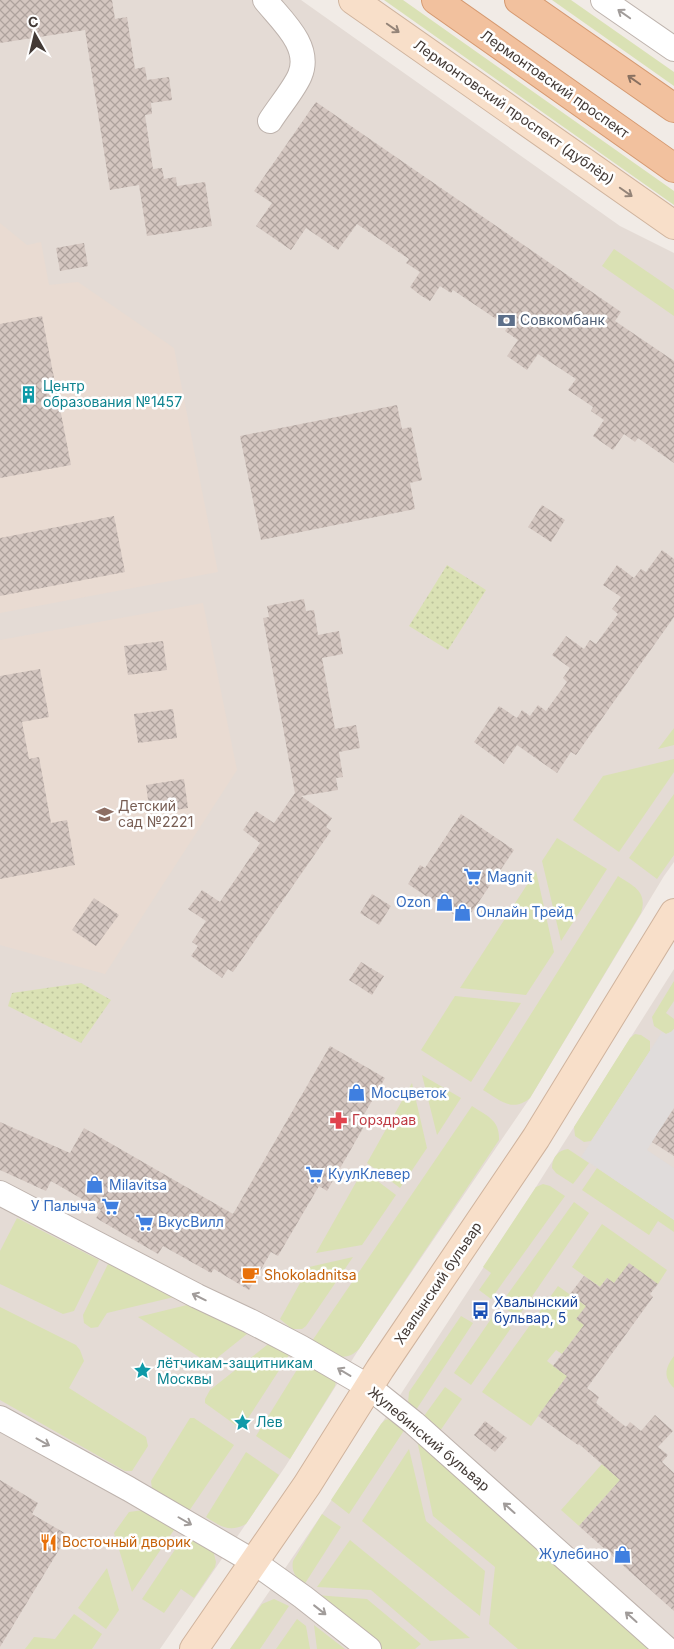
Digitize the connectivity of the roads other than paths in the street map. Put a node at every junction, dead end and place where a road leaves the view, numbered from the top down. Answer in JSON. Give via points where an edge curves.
{"nodes":[{"id":1,"x":266,"y":0,"type":"edge"},
{"id":2,"x":353,"y":0,"type":"edge"},
{"id":3,"x":436,"y":0,"type":"edge"},
{"id":4,"x":519,"y":0,"type":"edge"},
{"id":5,"x":604,"y":0,"type":"edge"},
{"id":6,"x":674,"y":49,"type":"edge"},
{"id":7,"x":674,"y":108,"type":"edge"},
{"id":8,"x":270,"y":121,"type":"dead end"},
{"id":9,"x":674,"y":168,"type":"edge"},
{"id":10,"x":674,"y":225,"type":"edge"},
{"id":11,"x":674,"y":913,"type":"edge"},
{"id":12,"x":0,"y":1193,"type":"edge"},
{"id":13,"x":369,"y":1387,"type":"junction"},
{"id":14,"x":0,"y":1418,"type":"edge"},
{"id":15,"x":254,"y":1562,"type":"junction"},
{"id":16,"x":194,"y":1649,"type":"edge"},
{"id":17,"x":369,"y":1649,"type":"edge"},
{"id":18,"x":667,"y":1649,"type":"edge"}],
"edges":[{"from":1,"to":8,"type":"street","via":[[293,34],[303,56],[300,76]]},
{"from":2,"to":10,"type":"street","name":"Лермонтовский проспект (дублёр)","one_way":true},
{"from":3,"to":9,"type":"main road","name":"Лермонтовский проспект"},
{"from":7,"to":4,"type":"main road","one_way":true},
{"from":6,"to":5,"type":"street","one_way":true},
{"from":11,"to":13,"type":"street","name":"Хвалынский бульвар","via":[[536,1138]]},
{"from":13,"to":12,"type":"street","name":"Жулебинский бульвар","one_way":true,"via":[[250,1321]]},
{"from":13,"to":15,"type":"street","name":"Хвалынский бульвар"},
{"from":18,"to":13,"type":"street","name":"Жулебинский бульвар","one_way":true,"via":[[420,1428]]},
{"from":14,"to":15,"type":"street","one_way":true},
{"from":15,"to":16,"type":"street","name":"Хвалынский бульвар"},
{"from":15,"to":17,"type":"street","one_way":true}]}
